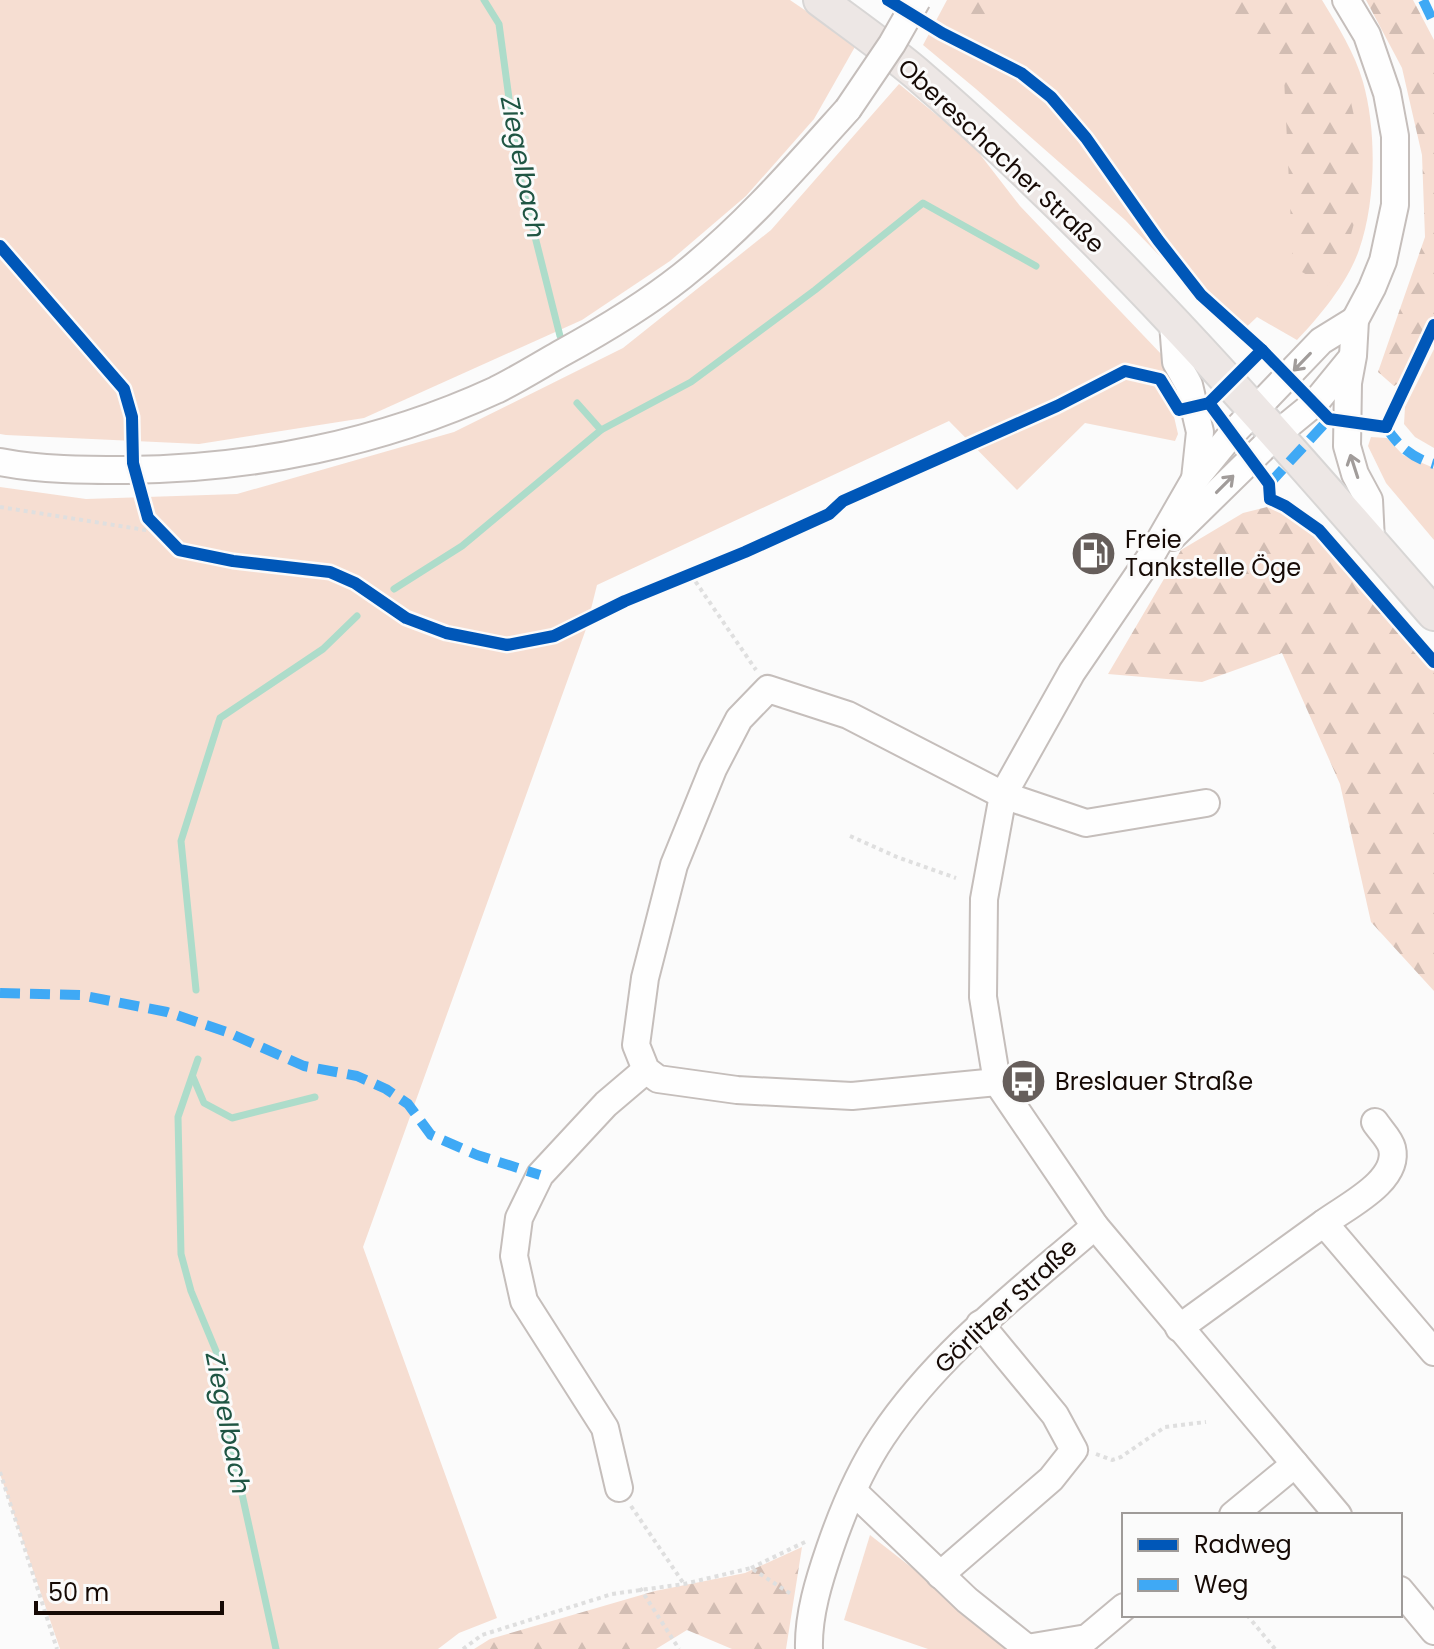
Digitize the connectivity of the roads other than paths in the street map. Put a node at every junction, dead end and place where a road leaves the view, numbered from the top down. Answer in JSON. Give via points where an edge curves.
{"nodes":[{"id":1,"x":820,"y":0,"type":"edge"},
{"id":2,"x":917,"y":0,"type":"edge"},
{"id":3,"x":1346,"y":0,"type":"edge"},
{"id":4,"x":1355,"y":320,"type":"junction"},
{"id":5,"x":1173,"y":323,"type":"junction"},
{"id":6,"x":1353,"y":356,"type":"junction"},
{"id":7,"x":1254,"y":410,"type":"junction"},
{"id":8,"x":1276,"y":435,"type":"junction"},
{"id":9,"x":0,"y":462,"type":"edge"},
{"id":10,"x":1195,"y":479,"type":"junction"},
{"id":11,"x":1371,"y":541,"type":"junction"},
{"id":12,"x":1149,"y":559,"type":"junction"},
{"id":13,"x":1434,"y":614,"type":"edge"},
{"id":14,"x":1003,"y":795,"type":"junction"},
{"id":15,"x":1206,"y":803,"type":"dead end"},
{"id":16,"x":646,"y":1070,"type":"junction"},
{"id":17,"x":997,"y":1082,"type":"junction"},
{"id":18,"x":1375,"y":1122,"type":"dead end"},
{"id":19,"x":1324,"y":1223,"type":"junction"},
{"id":20,"x":1095,"y":1226,"type":"junction"},
{"id":21,"x":980,"y":1324,"type":"junction"},
{"id":22,"x":1179,"y":1328,"type":"junction"},
{"id":23,"x":1434,"y":1352,"type":"edge"},
{"id":24,"x":1295,"y":1464,"type":"junction"},
{"id":25,"x":619,"y":1488,"type":"road end"},
{"id":26,"x":853,"y":1491,"type":"junction"},
{"id":27,"x":1235,"y":1513,"type":"edge"},
{"id":28,"x":1336,"y":1513,"type":"edge"},
{"id":29,"x":940,"y":1575,"type":"junction"},
{"id":30,"x":1402,"y":1592,"type":"edge"},
{"id":31,"x":1122,"y":1609,"type":"edge"},
{"id":32,"x":1434,"y":1631,"type":"edge"},
{"id":33,"x":809,"y":1649,"type":"edge"}],
"edges":[{"from":1,"to":5,"type":"main road","name":"Obereschacher Straße","via":[[914,72],[1009,157]]},
{"from":2,"to":9,"type":"street","bridge":true,"via":[[848,109],[759,208],[681,277],[600,332],[496,390],[391,431],[320,450],[177,470]]},
{"from":3,"to":4,"type":"street","via":[[1367,35],[1395,136],[1395,205],[1383,261]]},
{"from":4,"to":6,"type":"street"},
{"from":4,"to":7,"type":"street","one_way":true,"via":[[1321,341]]},
{"from":5,"to":7,"type":"main road","name":"Obereschacher Straße"},
{"from":5,"to":10,"type":"street","via":[[1176,362],[1189,385],[1200,432]]},
{"from":6,"to":8,"type":"street","via":[[1315,403]]},
{"from":11,"to":6,"type":"street","one_way":true,"via":[[1369,500],[1347,446]]},
{"from":7,"to":8,"type":"main road","name":"Obereschacher Straße"},
{"from":7,"to":10,"type":"street"},
{"from":8,"to":11,"type":"main road","name":"Obereschacher Straße"},
{"from":12,"to":8,"type":"street","one_way":true},
{"from":10,"to":12,"type":"street"},
{"from":11,"to":13,"type":"main road","name":"Obereschacher Straße"},
{"from":12,"to":14,"type":"street","via":[[1072,672]]},
{"from":14,"to":15,"type":"street","via":[[1086,823]]},
{"from":14,"to":16,"type":"street","via":[[848,715],[768,689],[739,719],[674,865],[645,978],[636,1045]]},
{"from":14,"to":17,"type":"street","via":[[984,899],[983,997]]},
{"from":16,"to":17,"type":"street","via":[[658,1079],[737,1090],[852,1096]]},
{"from":16,"to":25,"type":"street","via":[[540,1175],[519,1218],[514,1256],[524,1301],[605,1428]]},
{"from":17,"to":20,"type":"street"},
{"from":18,"to":19,"type":"street","via":[[1392,1146],[1394,1165],[1383,1180]]},
{"from":19,"to":22,"type":"street"},
{"from":19,"to":23,"type":"street"},
{"from":20,"to":21,"type":"street","name":"Görlitzer Straße"},
{"from":20,"to":22,"type":"street"},
{"from":21,"to":26,"type":"street","name":"Görlitzer Straße","via":[[882,1437]]},
{"from":21,"to":29,"type":"street","via":[[1055,1415],[1074,1450],[1051,1479]]},
{"from":22,"to":24,"type":"street"},
{"from":24,"to":27,"type":"street"},
{"from":24,"to":28,"type":"street"},
{"from":26,"to":29,"type":"street"},
{"from":26,"to":33,"type":"street","name":"Görlitzer Straße","via":[[823,1570]]},
{"from":29,"to":31,"type":"street","via":[[1027,1648],[1087,1638]]},
{"from":30,"to":32,"type":"street"}]}
